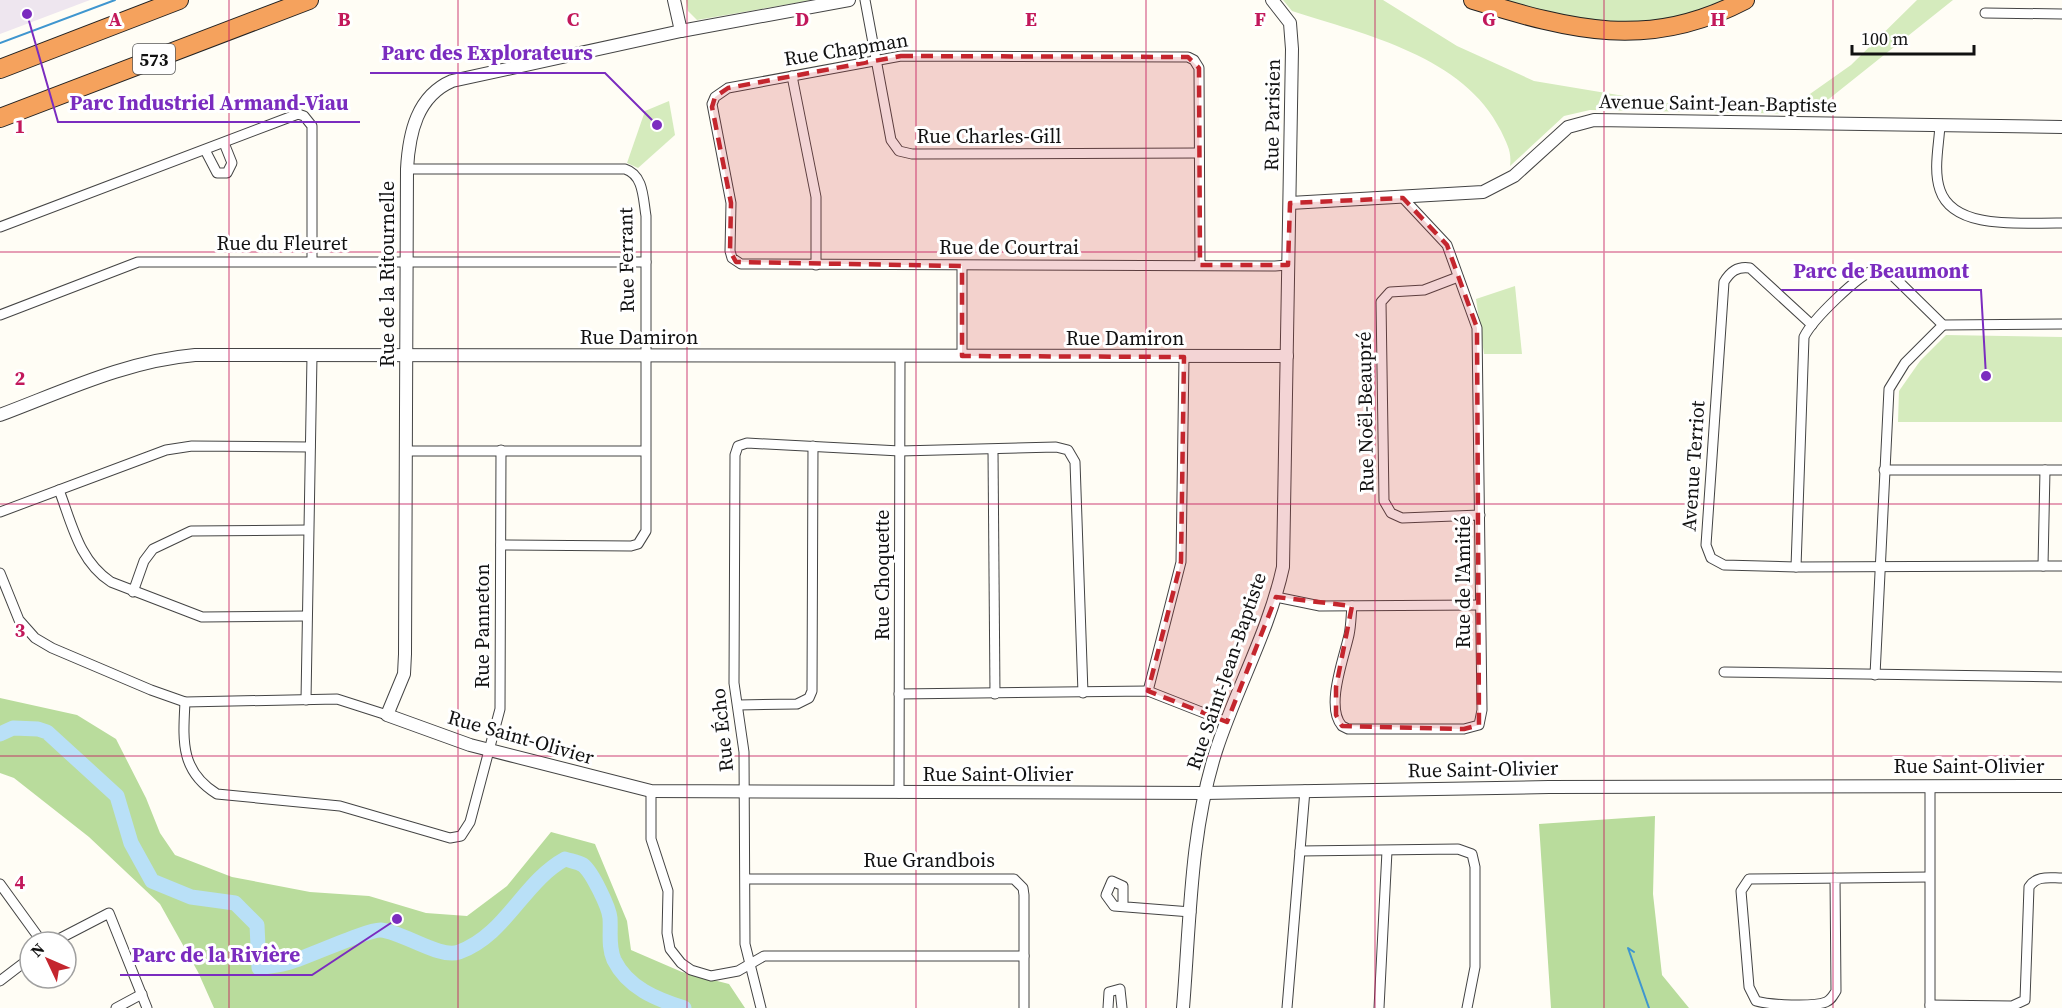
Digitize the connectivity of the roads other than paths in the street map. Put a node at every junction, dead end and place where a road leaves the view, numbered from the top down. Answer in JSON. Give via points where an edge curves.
{"nodes":[{"id":1,"x":179,"y":0,"type":"edge"},
{"id":2,"x":309,"y":0,"type":"edge"},
{"id":3,"x":674,"y":0,"type":"edge"},
{"id":4,"x":849,"y":0,"type":"edge"},
{"id":5,"x":865,"y":0,"type":"edge"},
{"id":6,"x":1272,"y":0,"type":"edge"},
{"id":7,"x":1473,"y":0,"type":"edge"},
{"id":8,"x":1745,"y":0,"type":"edge"},
{"id":9,"x":1985,"y":13,"type":"dead end"},
{"id":10,"x":2062,"y":14,"type":"edge"},
{"id":11,"x":681,"y":31,"type":"junction"},
{"id":12,"x":877,"y":61,"type":"junction"},
{"id":13,"x":0,"y":69,"type":"edge"},
{"id":14,"x":792,"y":76,"type":"junction"},
{"id":15,"x":0,"y":118,"type":"edge"},
{"id":16,"x":1940,"y":125,"type":"junction"},
{"id":17,"x":2062,"y":127,"type":"edge"},
{"id":18,"x":224,"y":142,"type":"junction"},
{"id":19,"x":205,"y":150,"type":"junction"},
{"id":20,"x":1199,"y":153,"type":"junction"},
{"id":21,"x":406,"y":169,"type":"junction"},
{"id":22,"x":1403,"y":198,"type":"junction"},
{"id":23,"x":1290,"y":202,"type":"junction"},
{"id":24,"x":2062,"y":223,"type":"edge"},
{"id":25,"x":0,"y":227,"type":"edge"},
{"id":26,"x":732,"y":258,"type":"joint"},
{"id":27,"x":312,"y":261,"type":"junction"},
{"id":28,"x":406,"y":261,"type":"junction"},
{"id":29,"x":646,"y":262,"type":"junction"},
{"id":30,"x":816,"y":265,"type":"junction"},
{"id":31,"x":1200,"y":265,"type":"junction"},
{"id":32,"x":1288,"y":265,"type":"junction"},
{"id":33,"x":962,"y":266,"type":"junction"},
{"id":34,"x":1458,"y":277,"type":"junction"},
{"id":35,"x":0,"y":315,"type":"edge"},
{"id":36,"x":2062,"y":324,"type":"edge"},
{"id":37,"x":1812,"y":325,"type":"junction"},
{"id":38,"x":1943,"y":325,"type":"junction"},
{"id":39,"x":312,"y":356,"type":"junction"},
{"id":40,"x":406,"y":356,"type":"junction"},
{"id":41,"x":645,"y":356,"type":"junction"},
{"id":42,"x":900,"y":356,"type":"junction"},
{"id":43,"x":962,"y":356,"type":"junction"},
{"id":44,"x":1287,"y":356,"type":"junction"},
{"id":45,"x":1184,"y":357,"type":"junction"},
{"id":46,"x":0,"y":415,"type":"edge"},
{"id":47,"x":813,"y":446,"type":"junction"},
{"id":48,"x":310,"y":447,"type":"junction"},
{"id":49,"x":501,"y":450,"type":"junction"},
{"id":50,"x":993,"y":450,"type":"junction"},
{"id":51,"x":405,"y":451,"type":"junction"},
{"id":52,"x":645,"y":451,"type":"junction"},
{"id":53,"x":900,"y":451,"type":"junction"},
{"id":54,"x":1884,"y":470,"type":"junction"},
{"id":55,"x":2045,"y":470,"type":"junction"},
{"id":56,"x":2062,"y":470,"type":"edge"},
{"id":57,"x":59,"y":490,"type":"junction"},
{"id":58,"x":0,"y":513,"type":"edge"},
{"id":59,"x":1480,"y":515,"type":"junction"},
{"id":60,"x":308,"y":530,"type":"junction"},
{"id":61,"x":501,"y":545,"type":"junction"},
{"id":62,"x":2043,"y":566,"type":"junction"},
{"id":63,"x":2062,"y":566,"type":"edge"},
{"id":64,"x":1796,"y":567,"type":"junction"},
{"id":65,"x":1880,"y":568,"type":"junction"},
{"id":66,"x":0,"y":573,"type":"edge"},
{"id":67,"x":133,"y":592,"type":"junction"},
{"id":68,"x":1276,"y":597,"type":"junction"},
{"id":69,"x":1480,"y":604,"type":"junction"},
{"id":70,"x":1352,"y":606,"type":"junction"},
{"id":71,"x":306,"y":616,"type":"junction"},
{"id":72,"x":1724,"y":672,"type":"dead end"},
{"id":73,"x":1875,"y":675,"type":"junction"},
{"id":74,"x":2062,"y":677,"type":"edge"},
{"id":75,"x":1148,"y":691,"type":"junction"},
{"id":76,"x":1083,"y":693,"type":"junction"},
{"id":77,"x":899,"y":694,"type":"junction"},
{"id":78,"x":995,"y":694,"type":"junction"},
{"id":79,"x":306,"y":700,"type":"junction"},
{"id":80,"x":185,"y":702,"type":"junction"},
{"id":81,"x":738,"y":705,"type":"junction"},
{"id":82,"x":387,"y":715,"type":"junction"},
{"id":83,"x":1227,"y":722,"type":"junction"},
{"id":84,"x":489,"y":750,"type":"junction"},
{"id":85,"x":1930,"y":786,"type":"junction"},
{"id":86,"x":2062,"y":786,"type":"edge"},
{"id":87,"x":1305,"y":790,"type":"junction"},
{"id":88,"x":651,"y":791,"type":"junction"},
{"id":89,"x":745,"y":791,"type":"junction"},
{"id":90,"x":899,"y":793,"type":"junction"},
{"id":91,"x":1205,"y":793,"type":"junction"},
{"id":92,"x":1300,"y":851,"type":"junction"},
{"id":93,"x":1387,"y":851,"type":"junction"},
{"id":94,"x":1929,"y":877,"type":"junction"},
{"id":95,"x":1835,"y":878,"type":"junction"},
{"id":96,"x":2062,"y":878,"type":"edge"},
{"id":97,"x":746,"y":879,"type":"junction"},
{"id":98,"x":0,"y":884,"type":"edge"},
{"id":99,"x":1124,"y":906,"type":"dead end"},
{"id":100,"x":1191,"y":912,"type":"junction"},
{"id":101,"x":33,"y":930,"type":"edge"},
{"id":102,"x":76,"y":930,"type":"edge"},
{"id":103,"x":1024,"y":956,"type":"junction"},
{"id":104,"x":750,"y":966,"type":"junction"},
{"id":105,"x":18,"y":967,"type":"edge"},
{"id":106,"x":0,"y":981,"type":"edge"},
{"id":107,"x":142,"y":994,"type":"junction"},
{"id":108,"x":1930,"y":1007,"type":"edge"},
{"id":109,"x":116,"y":1008,"type":"edge"},
{"id":110,"x":147,"y":1008,"type":"edge"},
{"id":111,"x":761,"y":1008,"type":"edge"},
{"id":112,"x":1024,"y":1008,"type":"edge"},
{"id":113,"x":1108,"y":1008,"type":"edge"},
{"id":114,"x":1122,"y":1008,"type":"edge"},
{"id":115,"x":1183,"y":1008,"type":"edge"},
{"id":116,"x":1287,"y":1008,"type":"edge"},
{"id":117,"x":1379,"y":1008,"type":"edge"},
{"id":118,"x":1467,"y":1008,"type":"edge"}],
"edges":[{"from":1,"to":13,"type":"highway"},
{"from":2,"to":15,"type":"highway","number":"573"},
{"from":3,"to":11,"type":"street"},
{"from":4,"to":11,"type":"street"},
{"from":5,"to":12,"type":"street","name":"Rue Charles-Gill"},
{"from":6,"to":23,"type":"street","name":"Rue Parisien","via":[[1290,23]]},
{"from":7,"to":8,"type":"highway","via":[[1558,25],[1628,32],[1686,23]]},
{"from":9,"to":10,"type":"street"},
{"from":11,"to":21,"type":"street","name":"Rue de la Ritournelle","via":[[438,87],[420,108]]},
{"from":12,"to":14,"type":"street","name":"Rue Chapman"},
{"from":12,"to":20,"type":"street","name":"Rue Charles-Gill","via":[[891,140],[894,147],[905,153]]},
{"from":12,"to":20,"type":"street","name":"Rue Chapman","via":[[912,55],[1188,57],[1199,68]]},
{"from":14,"to":26,"type":"street","name":"Rue Chapman","via":[[728,88],[712,104],[729,192]]},
{"from":14,"to":30,"type":"street","via":[[816,197]]},
{"from":16,"to":17,"type":"street","name":"Avenue Saint-Jean-Baptiste"},
{"from":16,"to":22,"type":"street","name":"Avenue Saint-Jean-Baptiste","via":[[1593,120],[1558,134],[1514,176],[1491,189]]},
{"from":16,"to":24,"type":"street","via":[[1939,189],[1957,211],[1987,221]]},
{"from":18,"to":19,"type":"street"},
{"from":18,"to":19,"type":"street","via":[[232,163],[227,174],[217,173]]},
{"from":18,"to":27,"type":"street","via":[[292,114],[308,120],[312,126]]},
{"from":19,"to":25,"type":"street"},
{"from":20,"to":31,"type":"street","name":"Rue Chapman"},
{"from":21,"to":28,"type":"street","name":"Rue de la Ritournelle"},
{"from":21,"to":29,"type":"street","name":"Rue Ferrant","via":[[629,170],[640,185],[646,216]]},
{"from":22,"to":23,"type":"street","name":"Avenue Saint-Jean-Baptiste"},
{"from":22,"to":34,"type":"street","name":"Rue de l'Amitié","via":[[1447,245]]},
{"from":23,"to":32,"type":"street","name":"Rue Saint-Jean-Baptiste"},
{"from":26,"to":30,"type":"street","name":"Rue de Courtrai","via":[[741,264]]},
{"from":27,"to":28,"type":"street","name":"Rue du Fleuret"},
{"from":27,"to":35,"type":"street","name":"Rue du Fleuret","via":[[138,262]]},
{"from":28,"to":29,"type":"street","name":"Rue du Fleuret"},
{"from":28,"to":40,"type":"street","name":"Rue de la Ritournelle"},
{"from":29,"to":41,"type":"street","name":"Rue Ferrant"},
{"from":30,"to":33,"type":"street","name":"Rue de Courtrai"},
{"from":31,"to":32,"type":"street","name":"Rue de Courtrai"},
{"from":31,"to":33,"type":"street","name":"Rue de Courtrai"},
{"from":32,"to":44,"type":"street","name":"Rue Saint-Jean-Baptiste"},
{"from":33,"to":43,"type":"street"},
{"from":34,"to":59,"type":"street","name":"Rue de l'Amitié","via":[[1477,328]]},
{"from":34,"to":59,"type":"street","name":"Rue Noël-Beaupré","via":[[1424,290],[1390,292],[1381,302],[1384,501],[1390,513],[1402,518]]},
{"from":36,"to":38,"type":"street"},
{"from":37,"to":38,"type":"street","via":[[1863,275],[1876,269],[1890,273]]},
{"from":37,"to":64,"type":"street","via":[[1804,337]]},
{"from":37,"to":64,"type":"street","name":"Avenue Terriot","via":[[1750,268],[1738,268],[1724,282],[1707,553],[1724,565]]},
{"from":38,"to":54,"type":"street","via":[[1905,363],[1889,389]]},
{"from":39,"to":40,"type":"street","name":"Rue Damiron"},
{"from":39,"to":46,"type":"street","name":"Rue Damiron","via":[[162,358]]},
{"from":39,"to":48,"type":"street"},
{"from":40,"to":41,"type":"street","name":"Rue Damiron"},
{"from":40,"to":51,"type":"street","name":"Rue de la Ritournelle"},
{"from":41,"to":42,"type":"street","name":"Rue Damiron"},
{"from":41,"to":52,"type":"street","name":"Rue Ferrant"},
{"from":42,"to":43,"type":"street","name":"Rue Damiron"},
{"from":42,"to":53,"type":"street","name":"Rue Choquette"},
{"from":43,"to":45,"type":"street","name":"Rue Damiron"},
{"from":44,"to":45,"type":"street","name":"Rue Damiron"},
{"from":44,"to":68,"type":"street","name":"Rue Saint-Jean-Baptiste","via":[[1283,567]]},
{"from":45,"to":75,"type":"street","via":[[1181,562]]},
{"from":47,"to":53,"type":"street"},
{"from":47,"to":81,"type":"street","via":[[812,691],[809,698],[797,704]]},
{"from":47,"to":81,"type":"street","name":"Rue Écho","via":[[747,443],[738,446],[735,455],[734,660]]},
{"from":48,"to":57,"type":"street","via":[[178,448]]},
{"from":48,"to":60,"type":"street"},
{"from":49,"to":51,"type":"street"},
{"from":49,"to":52,"type":"street"},
{"from":49,"to":61,"type":"street","name":"Rue Panneton"},
{"from":50,"to":53,"type":"street"},
{"from":50,"to":76,"type":"street","via":[[1056,447],[1068,450],[1075,462]]},
{"from":50,"to":78,"type":"street"},
{"from":51,"to":82,"type":"street","name":"Rue de la Ritournelle","via":[[404,674]]},
{"from":52,"to":61,"type":"street","name":"Rue Ferrant","via":[[646,531],[638,544]]},
{"from":53,"to":77,"type":"street","name":"Rue Choquette"},
{"from":54,"to":55,"type":"street"},
{"from":54,"to":65,"type":"street"},
{"from":55,"to":56,"type":"street"},
{"from":55,"to":62,"type":"street"},
{"from":57,"to":58,"type":"street"},
{"from":57,"to":67,"type":"street","via":[[83,555],[111,582]]},
{"from":59,"to":69,"type":"street","name":"Rue de l'Amitié"},
{"from":60,"to":67,"type":"street","via":[[191,531],[153,549],[144,561]]},
{"from":60,"to":71,"type":"street"},
{"from":61,"to":84,"type":"street","name":"Rue Panneton","via":[[500,710]]},
{"from":62,"to":63,"type":"street","name":"Avenue Terriot"},
{"from":62,"to":65,"type":"street","name":"Avenue Terriot"},
{"from":64,"to":65,"type":"street","name":"Avenue Terriot"},
{"from":65,"to":73,"type":"street"},
{"from":66,"to":80,"type":"street","name":"Rue Saint-Olivier","via":[[19,620],[35,638]]},
{"from":67,"to":71,"type":"street","via":[[202,617]]},
{"from":68,"to":70,"type":"street","via":[[1301,604]]},
{"from":68,"to":83,"type":"street","name":"Rue Saint-Jean-Baptiste"},
{"from":69,"to":70,"type":"street"},
{"from":69,"to":70,"type":"street","name":"Rue de l'Amitié","via":[[1482,718],[1474,729],[1342,726],[1336,715],[1336,687],[1350,632]]},
{"from":71,"to":79,"type":"street"},
{"from":72,"to":73,"type":"street"},
{"from":73,"to":74,"type":"street"},
{"from":75,"to":76,"type":"street"},
{"from":75,"to":83,"type":"street"},
{"from":76,"to":78,"type":"street"},
{"from":77,"to":78,"type":"street"},
{"from":77,"to":90,"type":"street","name":"Rue Choquette"},
{"from":79,"to":80,"type":"street","name":"Rue Saint-Olivier"},
{"from":79,"to":82,"type":"street","name":"Rue Saint-Olivier","via":[[337,699]]},
{"from":80,"to":84,"type":"street","name":"Rue Panneton","via":[[188,765],[205,787],[217,794],[340,806],[450,838],[461,836],[470,822]]},
{"from":81,"to":89,"type":"street","name":"Rue Écho"},
{"from":82,"to":84,"type":"street","name":"Rue Saint-Olivier"},
{"from":83,"to":91,"type":"street","name":"Rue Saint-Jean-Baptiste"},
{"from":84,"to":88,"type":"street","name":"Rue Saint-Olivier"},
{"from":85,"to":86,"type":"street","name":"Rue Saint-Olivier"},
{"from":85,"to":87,"type":"street","name":"Rue Saint-Olivier"},
{"from":85,"to":94,"type":"street"},
{"from":87,"to":91,"type":"street","name":"Rue Saint-Olivier"},
{"from":87,"to":92,"type":"street"},
{"from":88,"to":89,"type":"street","name":"Rue Saint-Olivier"},
{"from":88,"to":104,"type":"street","via":[[651,839],[668,891],[670,949],[691,970],[711,976]]},
{"from":89,"to":90,"type":"street","name":"Rue Saint-Olivier"},
{"from":89,"to":97,"type":"street","name":"Rue Écho"},
{"from":90,"to":91,"type":"street","name":"Rue Saint-Olivier"},
{"from":91,"to":100,"type":"street","name":"Rue Saint-Jean-Baptiste"},
{"from":92,"to":93,"type":"street"},
{"from":92,"to":116,"type":"street"},
{"from":93,"to":117,"type":"street"},
{"from":93,"to":118,"type":"street","via":[[1458,849],[1466,850],[1474,859],[1475,967]]},
{"from":94,"to":95,"type":"street"},
{"from":94,"to":108,"type":"street"},
{"from":95,"to":95,"type":"street","via":[[1756,878],[1742,886],[1749,987],[1756,1001],[1817,1003],[1833,997]]},
{"from":96,"to":108,"type":"street","via":[[2041,878],[2029,887],[2025,1000],[2012,1006]]},
{"from":97,"to":103,"type":"street","name":"Rue Grandbois","via":[[1014,879],[1024,895]]},
{"from":97,"to":104,"type":"street","name":"Rue Écho","via":[[745,944]]},
{"from":98,"to":101,"type":"street"},
{"from":99,"to":100,"type":"street"},
{"from":100,"to":115,"type":"street","name":"Rue Saint-Jean-Baptiste"},
{"from":102,"to":107,"type":"street","via":[[109,913]]},
{"from":103,"to":104,"type":"street","via":[[764,956]]},
{"from":103,"to":112,"type":"street","name":"Rue Grandbois"},
{"from":104,"to":111,"type":"street","name":"Rue Écho"},
{"from":105,"to":106,"type":"street"},
{"from":107,"to":109,"type":"street"},
{"from":107,"to":110,"type":"street"},
{"from":113,"to":114,"type":"street","via":[[1109,992],[1114,988],[1122,994]]}]}
